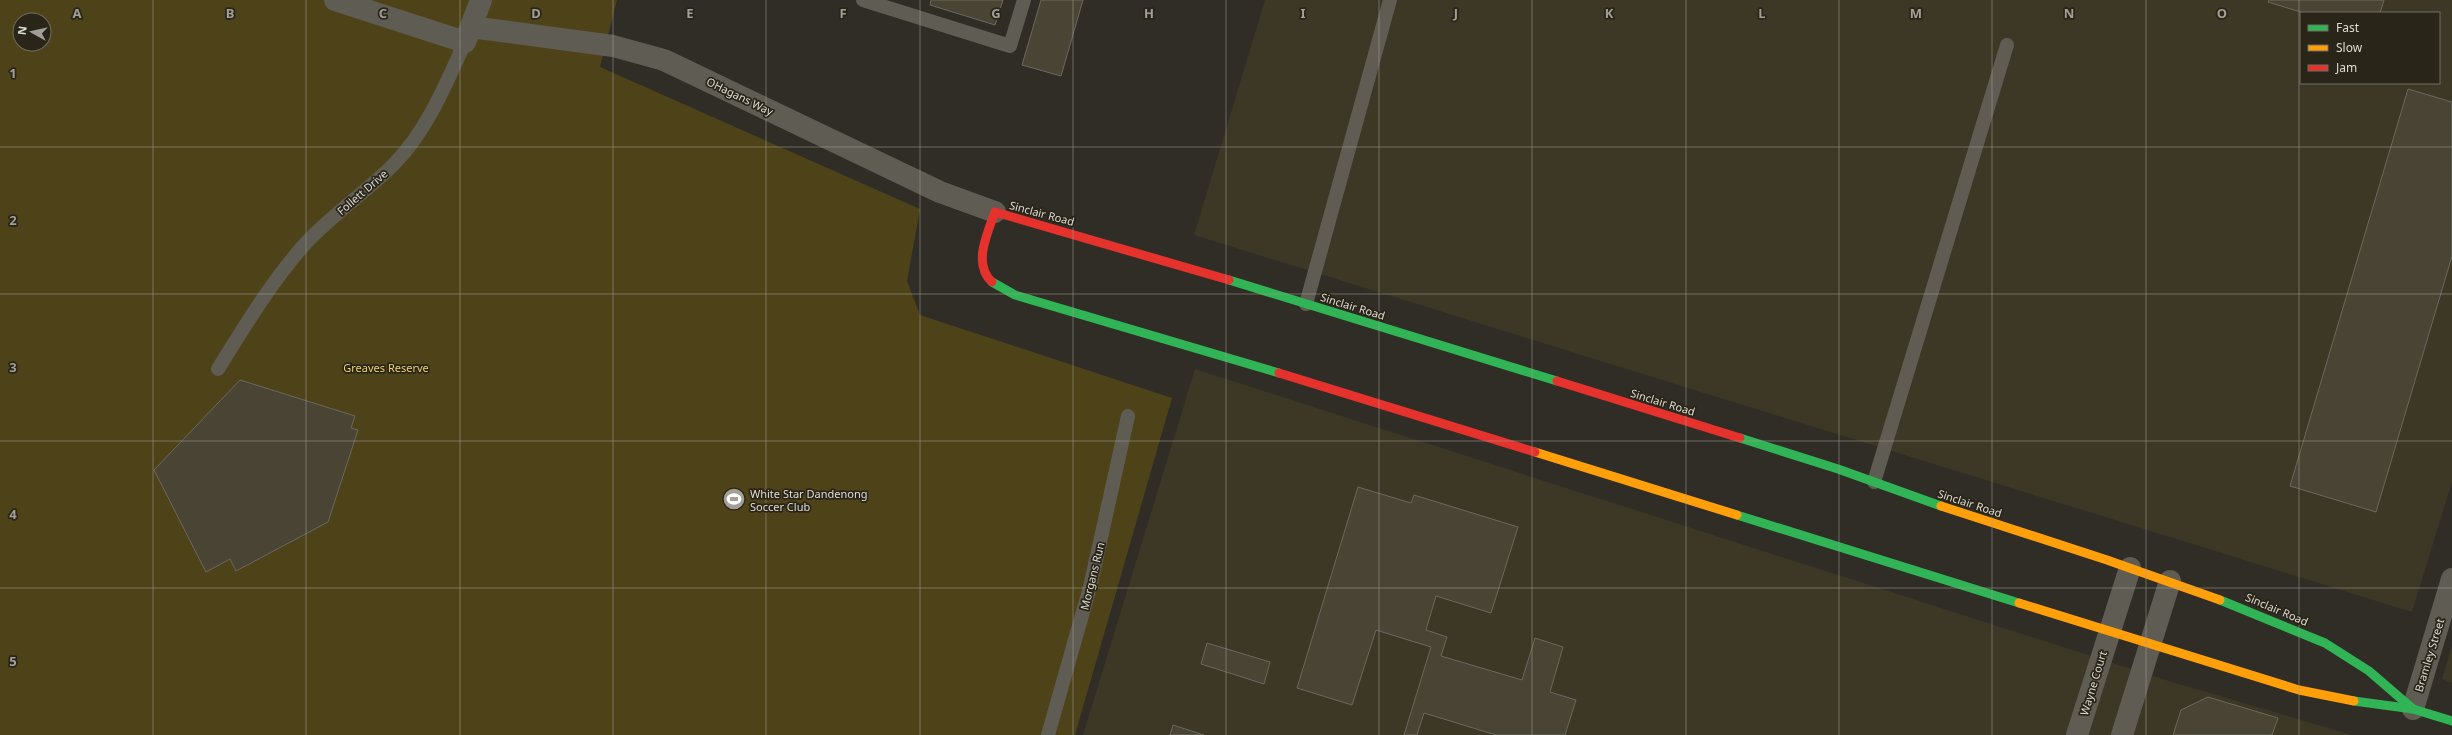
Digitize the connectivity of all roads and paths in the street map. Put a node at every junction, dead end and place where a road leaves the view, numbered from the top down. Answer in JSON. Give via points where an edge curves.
{"nodes":[{"id":1,"x":335,"y":0,"type":"edge"},
{"id":2,"x":481,"y":0,"type":"edge"},
{"id":3,"x":863,"y":0,"type":"edge"},
{"id":4,"x":1024,"y":0,"type":"edge"},
{"id":5,"x":1390,"y":0,"type":"edge"},
{"id":6,"x":898,"y":5,"type":"edge"},
{"id":7,"x":468,"y":35,"type":"junction"},
{"id":8,"x":2006,"y":45,"type":"dead end"},
{"id":9,"x":995,"y":212,"type":"junction"},
{"id":10,"x":1306,"y":304,"type":"junction"},
{"id":11,"x":218,"y":369,"type":"dead end"},
{"id":12,"x":1128,"y":416,"type":"dead end"},
{"id":13,"x":1874,"y":482,"type":"junction"},
{"id":14,"x":2130,"y":568,"type":"junction"},
{"id":15,"x":2452,"y":579,"type":"edge"},
{"id":16,"x":2170,"y":581,"type":"junction"},
{"id":17,"x":2110,"y":631,"type":"junction"},
{"id":18,"x":2150,"y":643,"type":"junction"},
{"id":19,"x":2413,"y":709,"type":"junction"},
{"id":20,"x":2452,"y":721,"type":"edge"},
{"id":21,"x":1048,"y":735,"type":"edge"},
{"id":22,"x":2077,"y":735,"type":"edge"},
{"id":23,"x":2122,"y":735,"type":"edge"}],
"edges":[{"from":1,"to":7,"type":"street","name":"OHagans Way"},
{"from":2,"to":7,"type":"street","name":"Follett Drive"},
{"from":3,"to":6,"type":"lane"},
{"from":4,"to":6,"type":"lane","via":[[1010,46]]},
{"from":5,"to":10,"type":"lane"},
{"from":7,"to":9,"type":"street","name":"OHagans Way","via":[[612,46],[664,60],[935,189]]},
{"from":7,"to":11,"type":"lane","name":"Follett Drive","via":[[448,80],[414,140],[395,163],[304,245],[268,291]]},
{"from":8,"to":13,"type":"lane"},
{"from":9,"to":10,"type":"street","name":"Sinclair Road","via":[[1186,266]]},
{"from":9,"to":17,"type":"street","name":"Sinclair Road","via":[[983,250],[982,265],[990,282],[1008,292],[1171,339]]},
{"from":10,"to":13,"type":"street","name":"Sinclair Road"},
{"from":12,"to":21,"type":"lane","name":"Morgans Run","via":[[1090,587]]},
{"from":13,"to":14,"type":"street","name":"Sinclair Road","via":[[1943,508]]},
{"from":14,"to":16,"type":"street","name":"Sinclair Road"},
{"from":14,"to":17,"type":"street","name":"Wayne Court"},
{"from":15,"to":19,"type":"street","name":"Bramley Street"},
{"from":16,"to":18,"type":"street"},
{"from":16,"to":19,"type":"street","name":"Sinclair Road","via":[[2249,610],[2325,643],[2369,671]]},
{"from":17,"to":18,"type":"street","name":"Sinclair Road"},
{"from":17,"to":22,"type":"street","name":"Wayne Court"},
{"from":18,"to":19,"type":"street","name":"Sinclair Road","via":[[2313,694]]},
{"from":18,"to":23,"type":"street"},
{"from":19,"to":20,"type":"street","name":"Sinclair Road"}]}
